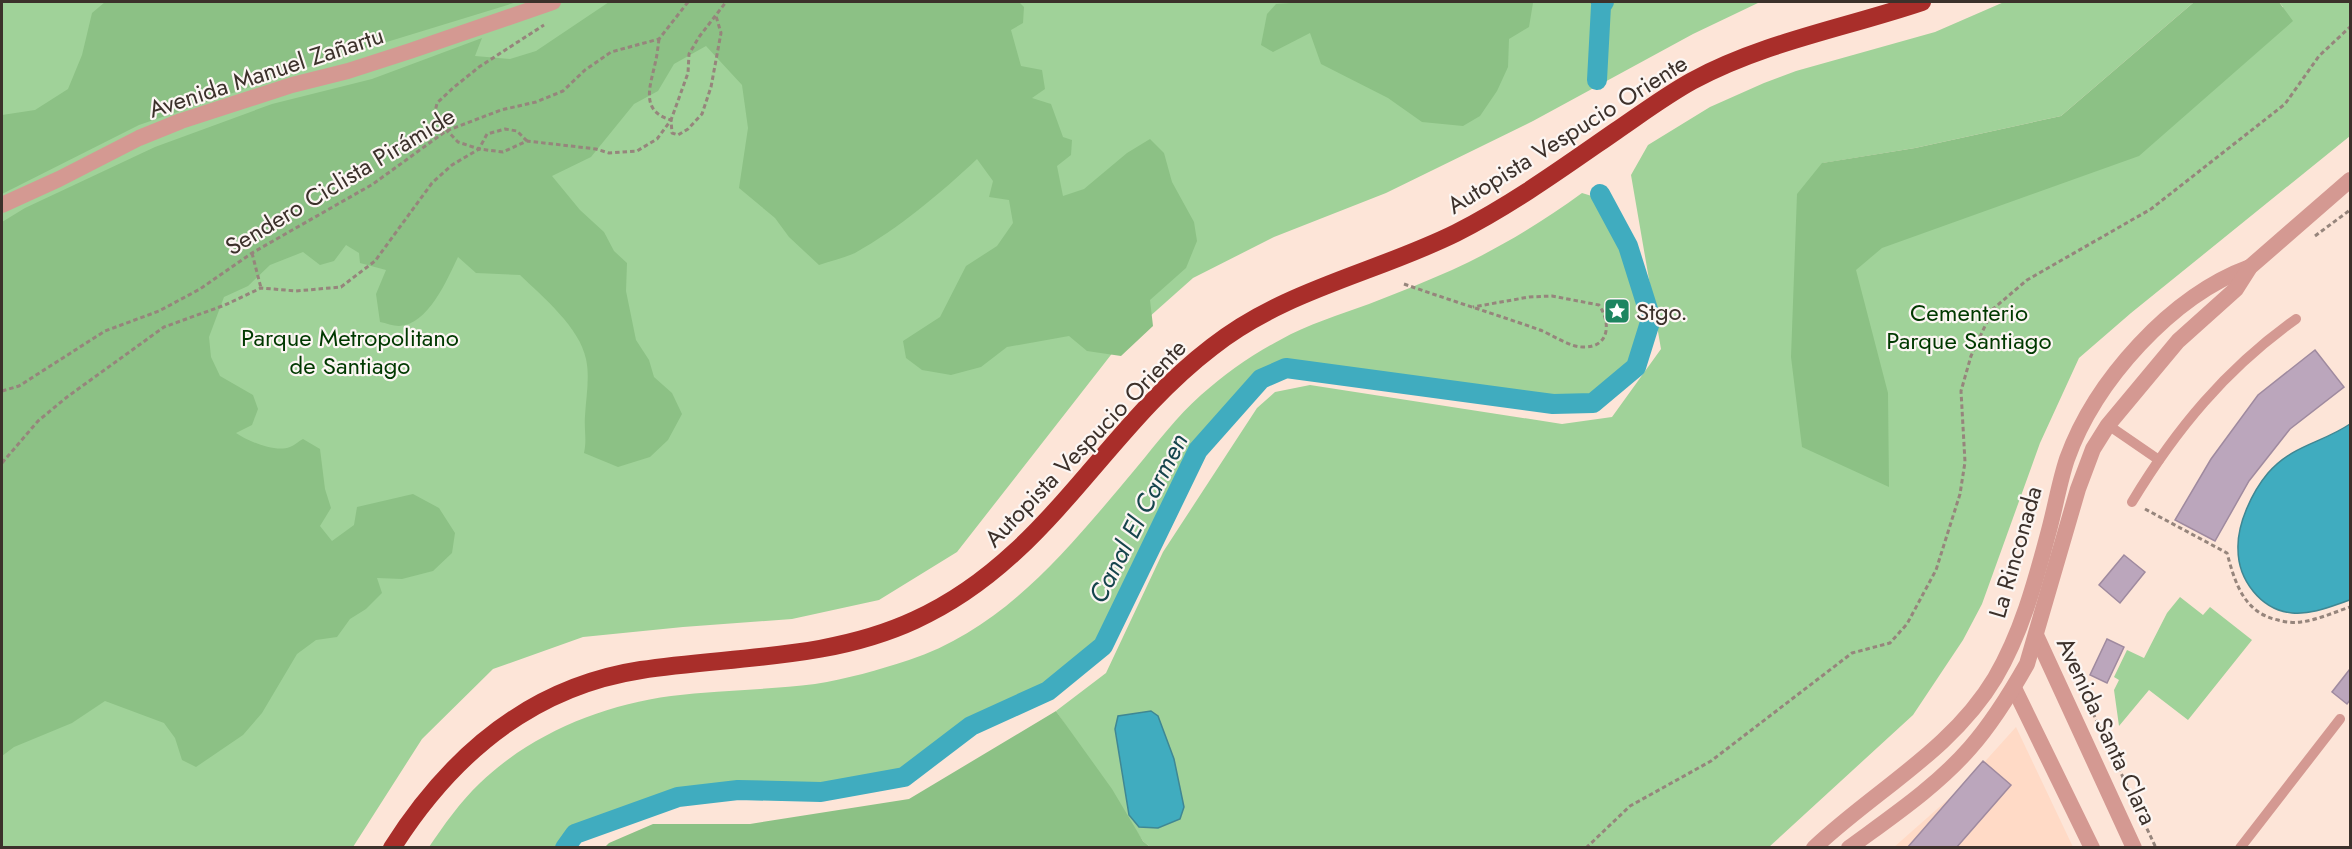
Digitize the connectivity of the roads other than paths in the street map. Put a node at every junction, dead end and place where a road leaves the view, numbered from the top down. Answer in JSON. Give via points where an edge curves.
{"nodes":[{"id":1,"x":553,"y":2,"type":"edge"},
{"id":2,"x":1922,"y":2,"type":"edge"},
{"id":3,"x":2350,"y":180,"type":"edge"},
{"id":4,"x":2,"y":205,"type":"edge"},
{"id":5,"x":2250,"y":267,"type":"junction"},
{"id":6,"x":2296,"y":319,"type":"dead end"},
{"id":7,"x":2161,"y":324,"type":"junction"},
{"id":8,"x":2178,"y":341,"type":"junction"},
{"id":9,"x":2108,"y":425,"type":"junction"},
{"id":10,"x":2159,"y":460,"type":"junction"},
{"id":11,"x":2132,"y":502,"type":"road end"},
{"id":12,"x":2036,"y":635,"type":"junction"},
{"id":13,"x":2014,"y":688,"type":"junction"},
{"id":14,"x":2340,"y":719,"type":"dead end"},
{"id":15,"x":1878,"y":794,"type":"junction"},
{"id":16,"x":1895,"y":814,"type":"junction"},
{"id":17,"x":392,"y":848,"type":"edge"},
{"id":18,"x":1814,"y":848,"type":"edge"},
{"id":19,"x":1849,"y":848,"type":"edge"},
{"id":20,"x":2092,"y":848,"type":"edge"},
{"id":21,"x":2134,"y":848,"type":"edge"},
{"id":22,"x":2241,"y":848,"type":"edge"}],
"edges":[{"from":1,"to":4,"type":"street","name":"Avenida Manuel Zañartu","via":[[399,55],[181,121]]},
{"from":2,"to":17,"type":"highway","name":"Autopista Vespucio Oriente","via":[[1784,42],[1713,70],[1670,94],[1484,218],[1412,253],[1298,296],[1249,321],[1170,382],[1056,513],[1008,561],[944,606],[895,629],[841,645],[600,678],[516,716],[468,752],[428,797]]},
{"from":3,"to":5,"type":"street","name":"La Rinconada"},
{"from":5,"to":7,"type":"street","name":"La Rinconada","via":[[2226,276]]},
{"from":5,"to":8,"type":"street","name":"La Rinconada","via":[[2236,288]]},
{"from":6,"to":10,"type":"lane","via":[[2218,385]]},
{"from":7,"to":8,"type":"street"},
{"from":7,"to":15,"type":"street","name":"La Rinconada","via":[[2099,395],[2076,439],[2019,628],[1995,677],[1956,728]]},
{"from":8,"to":9,"type":"street","name":"La Rinconada"},
{"from":9,"to":10,"type":"lane"},
{"from":9,"to":12,"type":"street","name":"La Rinconada","via":[[2093,449],[2078,489]]},
{"from":10,"to":11,"type":"lane"},
{"from":12,"to":13,"type":"street","name":"La Rinconada"},
{"from":12,"to":21,"type":"street","name":"Avenida Santa Clara"},
{"from":13,"to":16,"type":"street","name":"La Rinconada","via":[[1969,750]]},
{"from":13,"to":20,"type":"street"},
{"from":14,"to":22,"type":"lane"},
{"from":15,"to":16,"type":"street"},
{"from":15,"to":18,"type":"street","name":"La Rinconada"},
{"from":16,"to":19,"type":"street","name":"La Rinconada"}]}
